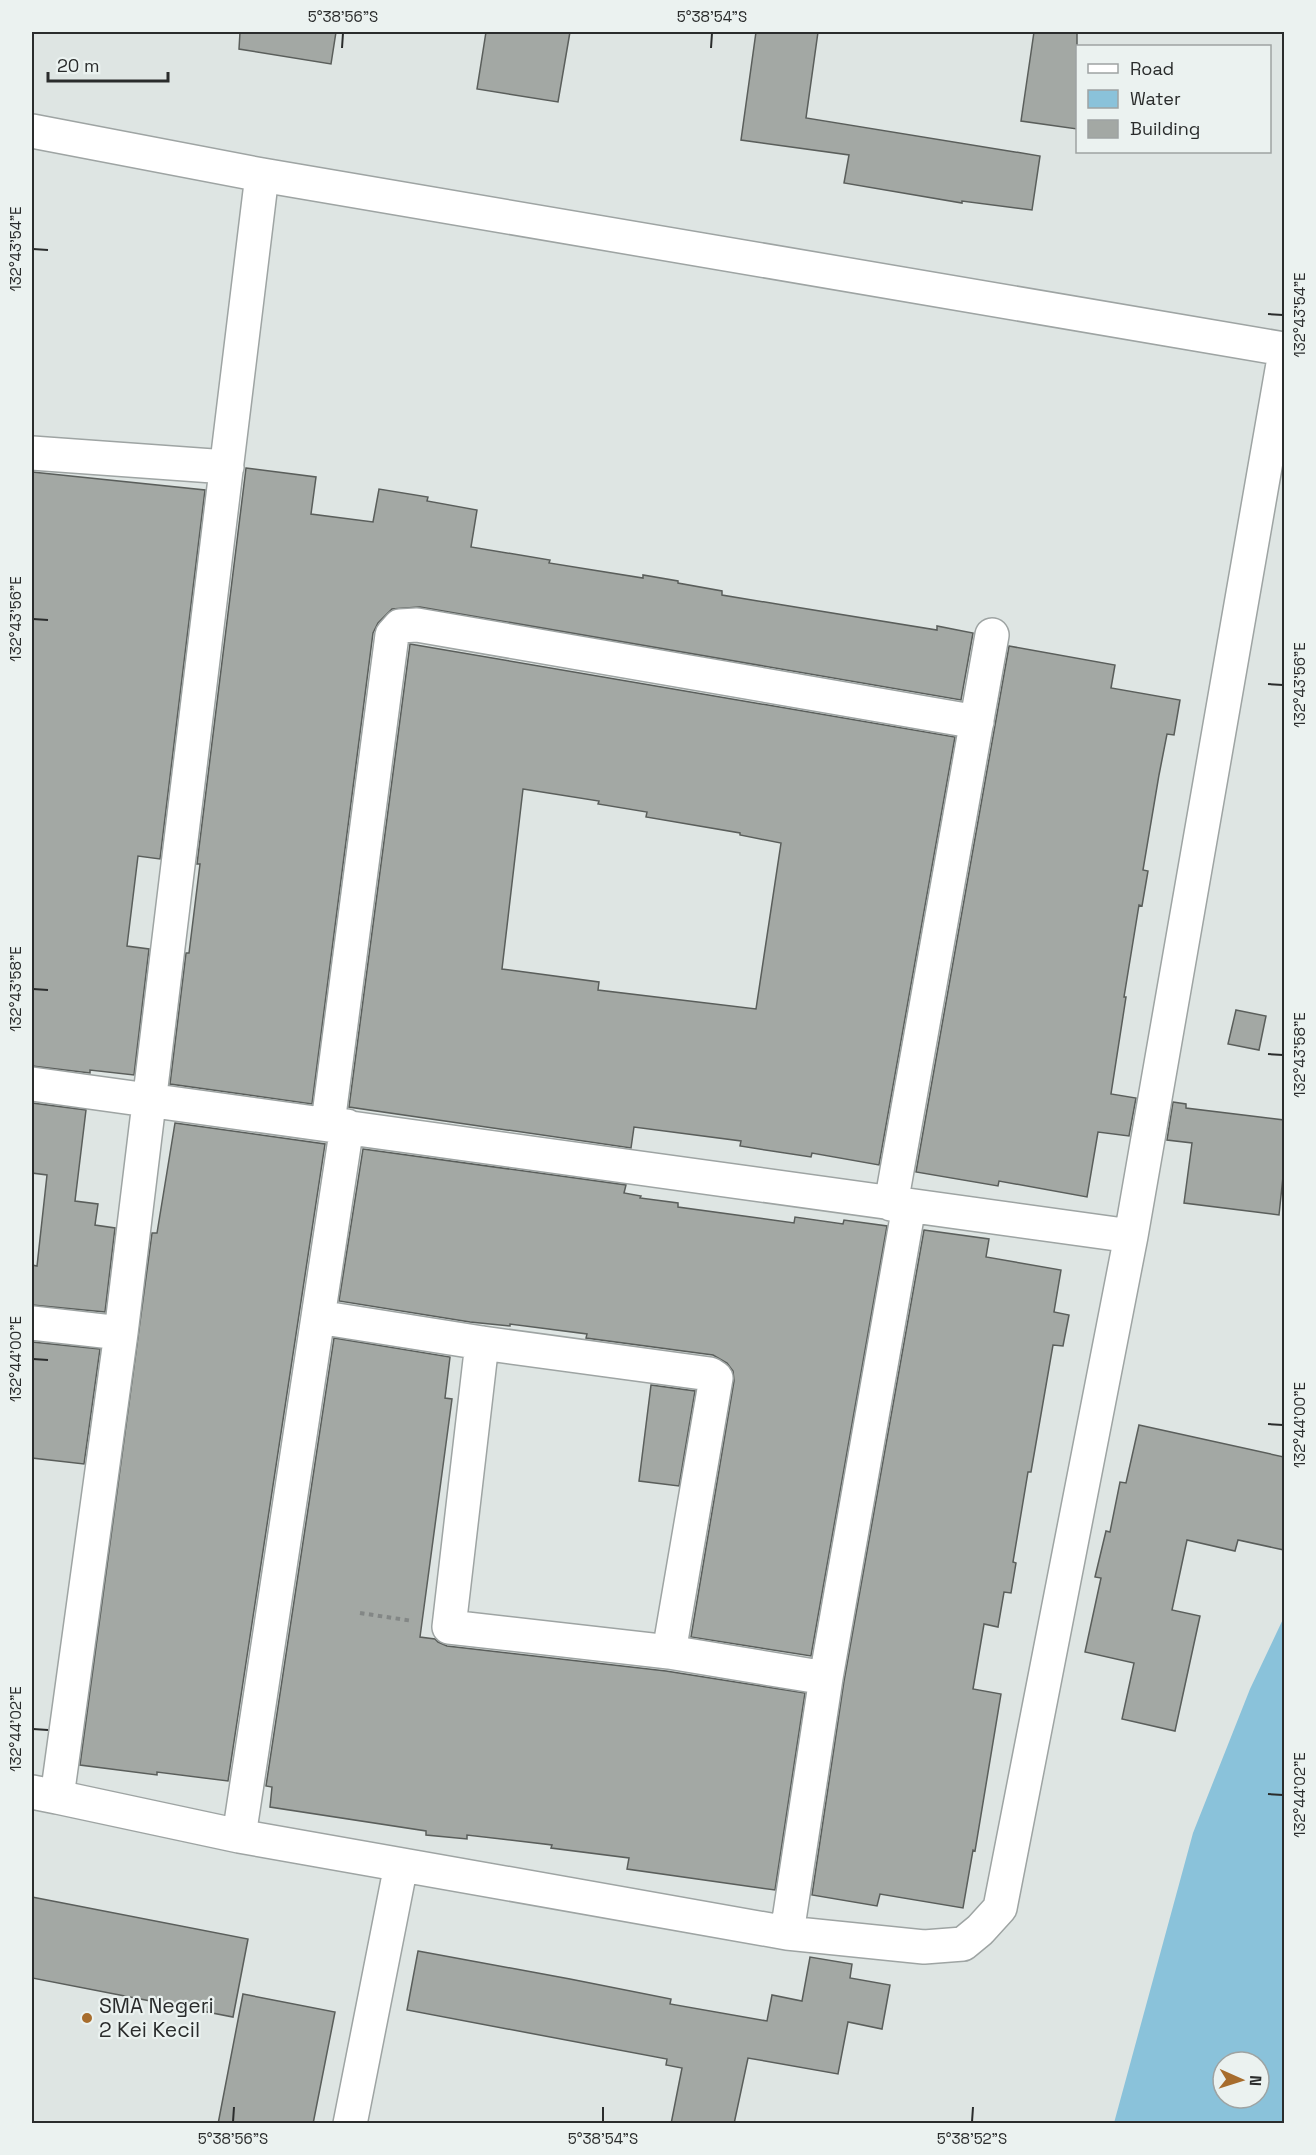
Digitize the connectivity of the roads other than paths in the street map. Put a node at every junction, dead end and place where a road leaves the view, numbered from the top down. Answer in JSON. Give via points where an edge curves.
{"nodes":[{"id":1,"x":32,"y":131,"type":"edge"},
{"id":2,"x":262,"y":176,"type":"junction"},
{"id":3,"x":1284,"y":349,"type":"edge"},
{"id":4,"x":1284,"y":358,"type":"edge"},
{"id":5,"x":32,"y":453,"type":"edge"},
{"id":6,"x":227,"y":467,"type":"junction"},
{"id":7,"x":992,"y":635,"type":"dead end"},
{"id":8,"x":977,"y":722,"type":"junction"},
{"id":9,"x":32,"y":1084,"type":"edge"},
{"id":10,"x":150,"y":1101,"type":"junction"},
{"id":11,"x":338,"y":1125,"type":"junction"},
{"id":12,"x":900,"y":1205,"type":"junction"},
{"id":13,"x":1131,"y":1236,"type":"junction"},
{"id":14,"x":318,"y":1317,"type":"junction"},
{"id":15,"x":32,"y":1323,"type":"edge"},
{"id":16,"x":122,"y":1333,"type":"junction"},
{"id":17,"x":482,"y":1343,"type":"junction"},
{"id":18,"x":669,"y":1652,"type":"junction"},
{"id":19,"x":826,"y":1678,"type":"junction"},
{"id":20,"x":44,"y":1794,"type":"edge"},
{"id":21,"x":239,"y":1836,"type":"junction"},
{"id":22,"x":401,"y":1865,"type":"junction"},
{"id":23,"x":787,"y":1933,"type":"junction"},
{"id":24,"x":350,"y":2124,"type":"edge"}],
"edges":[{"from":1,"to":2,"type":"street"},
{"from":2,"to":3,"type":"street"},
{"from":2,"to":6,"type":"street"},
{"from":4,"to":13,"type":"street"},
{"from":5,"to":6,"type":"street"},
{"from":6,"to":10,"type":"street"},
{"from":7,"to":8,"type":"street"},
{"from":8,"to":11,"type":"street","via":[[417,625],[400,626],[392,635]]},
{"from":8,"to":12,"type":"street"},
{"from":9,"to":10,"type":"street"},
{"from":10,"to":11,"type":"street"},
{"from":10,"to":16,"type":"street"},
{"from":11,"to":12,"type":"street"},
{"from":11,"to":14,"type":"street"},
{"from":12,"to":13,"type":"street"},
{"from":12,"to":19,"type":"street"},
{"from":13,"to":23,"type":"street","via":[[1000,1908],[963,1944],[924,1947]]},
{"from":14,"to":17,"type":"street"},
{"from":14,"to":21,"type":"street"},
{"from":15,"to":16,"type":"street"},
{"from":16,"to":20,"type":"street"},
{"from":17,"to":18,"type":"street","via":[[448,1627]]},
{"from":17,"to":18,"type":"street","via":[[710,1374],[716,1378]]},
{"from":18,"to":19,"type":"street"},
{"from":19,"to":23,"type":"street"},
{"from":20,"to":21,"type":"street"},
{"from":21,"to":22,"type":"street"},
{"from":22,"to":23,"type":"street"},
{"from":22,"to":24,"type":"street"}]}
